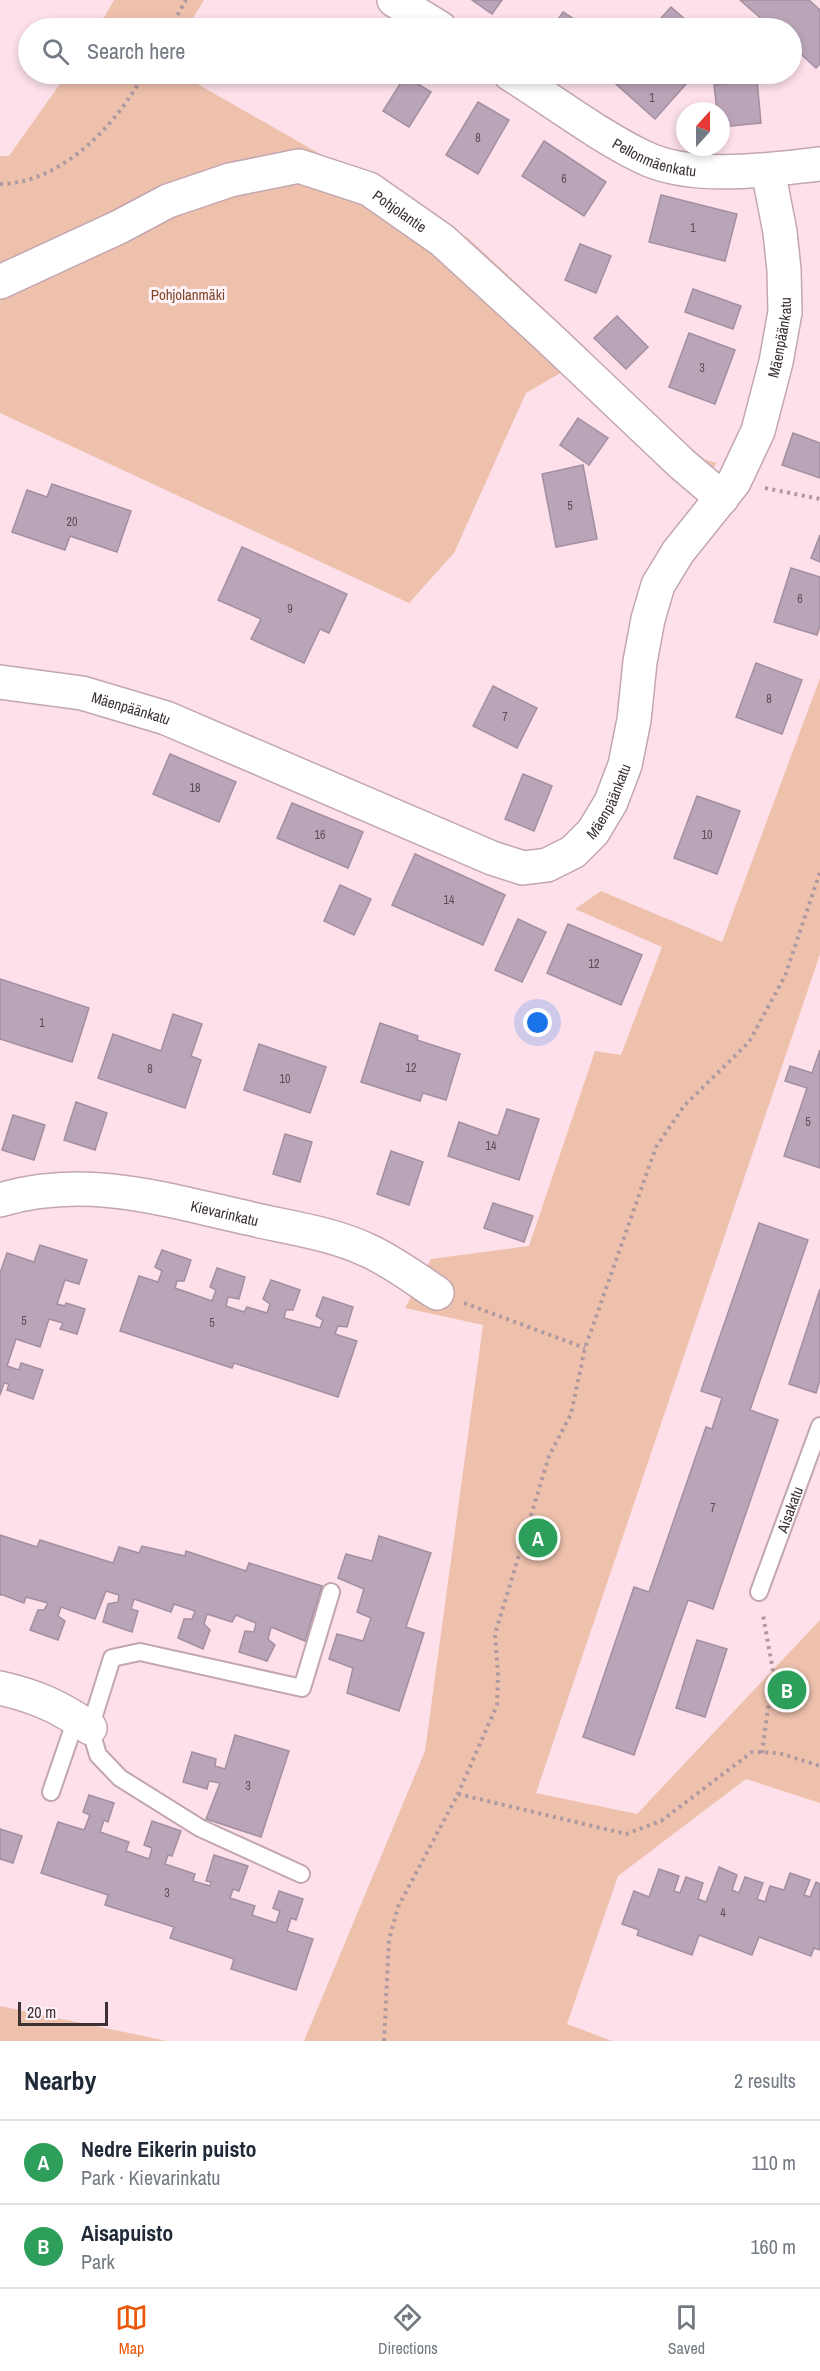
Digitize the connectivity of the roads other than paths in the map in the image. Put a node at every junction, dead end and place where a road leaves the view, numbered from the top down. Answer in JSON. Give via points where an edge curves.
{"nodes":[{"id":1,"x":394,"y":0,"type":"edge"},
{"id":2,"x":424,"y":18,"type":"edge"},
{"id":3,"x":526,"y":84,"type":"edge"},
{"id":4,"x":820,"y":164,"type":"edge"},
{"id":5,"x":768,"y":170,"type":"junction"},
{"id":6,"x":0,"y":282,"type":"edge"},
{"id":7,"x":728,"y":490,"type":"junction"},
{"id":8,"x":0,"y":682,"type":"edge"},
{"id":9,"x":0,"y":1200,"type":"edge"},
{"id":10,"x":437,"y":1293,"type":"road end"},
{"id":11,"x":820,"y":1426,"type":"edge"},
{"id":12,"x":331,"y":1592,"type":"dead end"},
{"id":13,"x":759,"y":1592,"type":"road end"},
{"id":14,"x":0,"y":1688,"type":"edge"},
{"id":15,"x":83,"y":1724,"type":"junction"},
{"id":16,"x":51,"y":1792,"type":"dead end"},
{"id":17,"x":301,"y":1874,"type":"dead end"}],
"edges":[{"from":1,"to":2,"type":"street"},
{"from":3,"to":5,"type":"street","name":"Pellonmäenkatu","via":[[644,158],[686,170]]},
{"from":4,"to":5,"type":"street","name":"Pellonmäenkatu"},
{"from":5,"to":7,"type":"street","name":"Mäenpäänkatu","via":[[780,232],[785,312],[758,431]]},
{"from":6,"to":7,"type":"street","name":"Pohjolantie","via":[[168,201],[230,180],[299,166],[369,189],[442,240],[682,464]]},
{"from":7,"to":8,"type":"street","name":"Mäenpäänkatu","via":[[678,552],[658,585],[640,662],[625,765],[611,802],[593,832],[573,852],[547,865],[523,868],[492,858],[166,718],[82,693]]},
{"from":9,"to":10,"type":"street","name":"Kievarinkatu","via":[[63,1188],[155,1197],[336,1238],[368,1250]]},
{"from":11,"to":13,"type":"lane","name":"Aisakatu"},
{"from":12,"to":15,"type":"lane","via":[[302,1688],[140,1652],[112,1658]]},
{"from":14,"to":15,"type":"street","via":[[59,1707]]},
{"from":15,"to":16,"type":"lane"},
{"from":15,"to":17,"type":"lane","via":[[98,1755],[120,1778],[200,1828]]}]}
